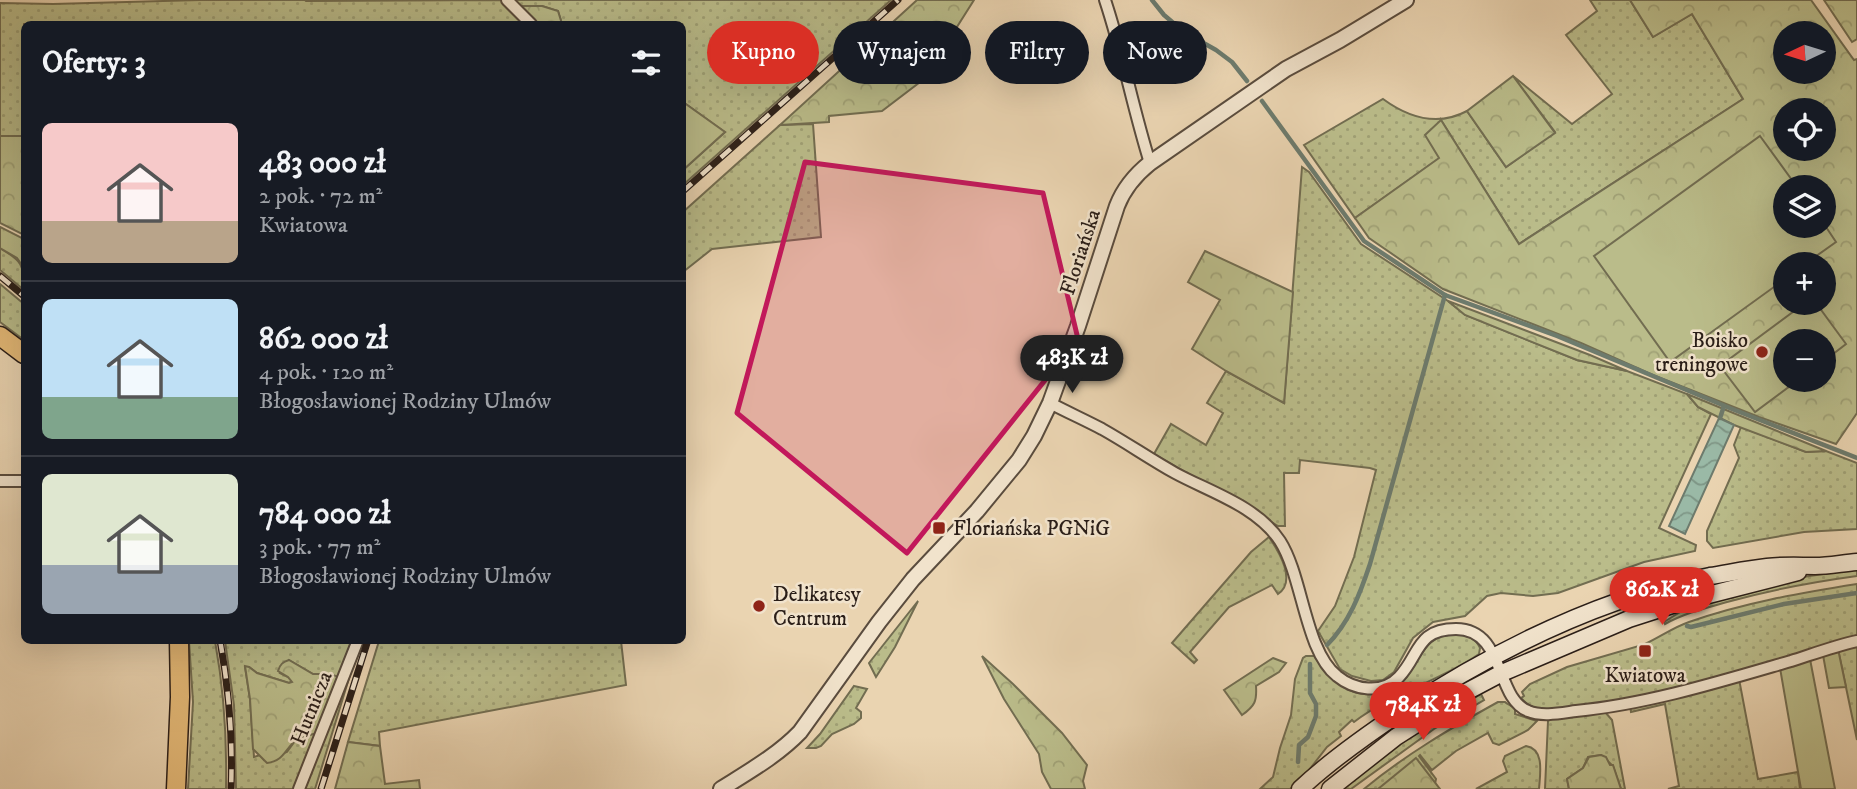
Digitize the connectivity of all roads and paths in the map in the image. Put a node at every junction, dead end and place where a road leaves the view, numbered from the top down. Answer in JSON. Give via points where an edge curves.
{"nodes":[{"id":1,"x":507,"y":0,"type":"edge"},
{"id":2,"x":1105,"y":0,"type":"edge"},
{"id":3,"x":1406,"y":0,"type":"edge"},
{"id":4,"x":528,"y":21,"type":"edge"},
{"id":5,"x":1150,"y":163,"type":"junction"},
{"id":6,"x":0,"y":336,"type":"edge"},
{"id":7,"x":21,"y":352,"type":"edge"},
{"id":8,"x":1050,"y":403,"type":"junction"},
{"id":9,"x":0,"y":481,"type":"edge"},
{"id":10,"x":21,"y":481,"type":"edge"},
{"id":11,"x":1857,"y":562,"type":"edge"},
{"id":12,"x":1817,"y":566,"type":"junction"},
{"id":13,"x":1857,"y":641,"type":"edge"},
{"id":14,"x":179,"y":644,"type":"edge"},
{"id":15,"x":356,"y":644,"type":"edge"},
{"id":16,"x":1494,"y":656,"type":"junction"},
{"id":17,"x":1502,"y":673,"type":"junction"},
{"id":18,"x":176,"y":789,"type":"edge"},
{"id":19,"x":299,"y":789,"type":"edge"},
{"id":20,"x":721,"y":789,"type":"edge"},
{"id":21,"x":1300,"y":789,"type":"edge"},
{"id":22,"x":1330,"y":789,"type":"edge"}],
"edges":[{"from":1,"to":4,"type":"street"},
{"from":2,"to":5,"type":"street"},
{"from":3,"to":5,"type":"street","name":"Floriańska","via":[[1286,69]]},
{"from":5,"to":8,"type":"street","name":"Floriańska","via":[[1120,198]]},
{"from":6,"to":7,"type":"main road"},
{"from":8,"to":16,"type":"street","via":[[1264,523],[1280,542],[1300,589],[1313,639],[1332,672],[1346,682],[1371,688],[1391,683],[1420,645],[1432,634],[1446,630],[1476,634]]},
{"from":8,"to":20,"type":"street","name":"Floriańska","via":[[1019,460],[888,611],[805,726],[790,742]]},
{"from":9,"to":10,"type":"street"},
{"from":11,"to":12,"type":"main road"},
{"from":12,"to":16,"type":"main road","via":[[1765,567],[1658,589],[1569,621]]},
{"from":12,"to":17,"type":"main road","via":[[1629,619]]},
{"from":13,"to":17,"type":"street","via":[[1714,683],[1570,712],[1524,709]]},
{"from":14,"to":18,"type":"main road"},
{"from":15,"to":19,"type":"street","name":"Hutnicza"},
{"from":16,"to":17,"type":"street"},
{"from":16,"to":21,"type":"main road","via":[[1379,727]]},
{"from":17,"to":22,"type":"main road","via":[[1396,737]]}]}
